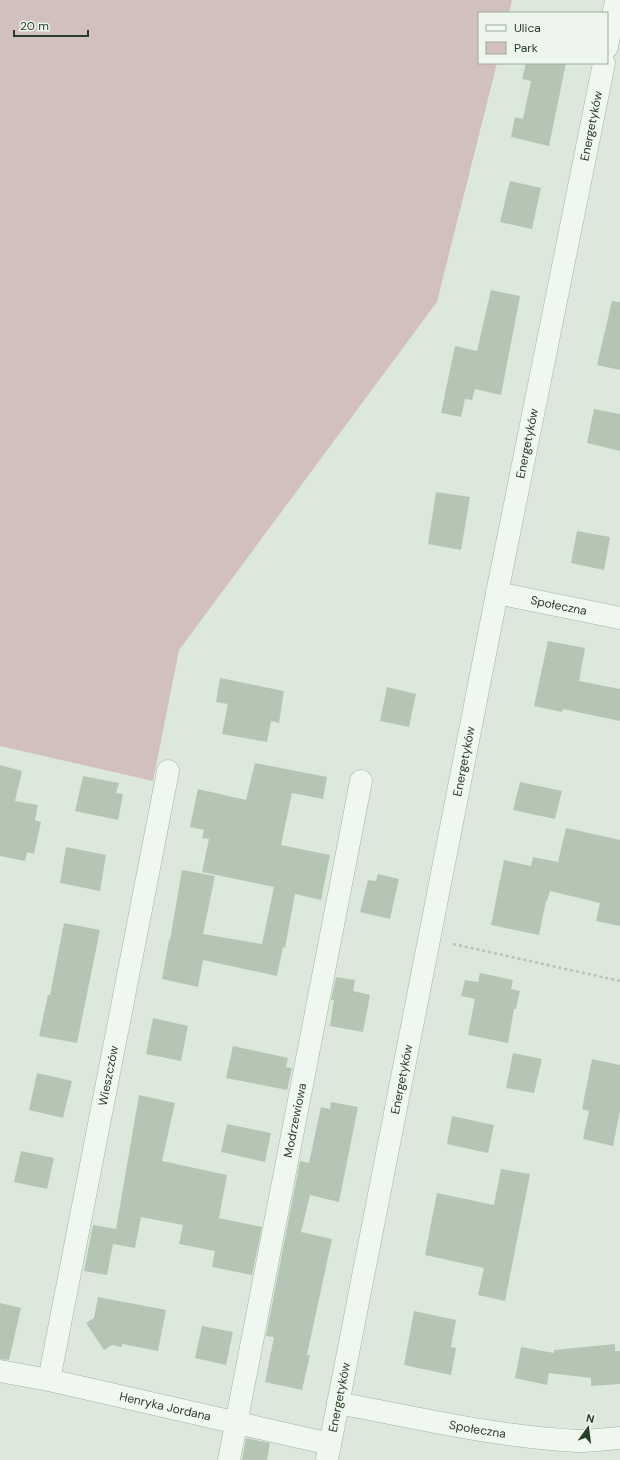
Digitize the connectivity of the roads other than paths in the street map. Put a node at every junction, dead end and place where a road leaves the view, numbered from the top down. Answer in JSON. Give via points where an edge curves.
{"nodes":[{"id":1,"x":616,"y":0,"type":"edge"},
{"id":2,"x":608,"y":42,"type":"edge"},
{"id":3,"x":604,"y":64,"type":"edge"},
{"id":4,"x":497,"y":593,"type":"junction"},
{"id":5,"x":620,"y":618,"type":"edge"},
{"id":6,"x":168,"y":771,"type":"dead end"},
{"id":7,"x":360,"y":781,"type":"dead end"},
{"id":8,"x":0,"y":1371,"type":"edge"},
{"id":9,"x":49,"y":1380,"type":"junction"},
{"id":10,"x":338,"y":1403,"type":"junction"},
{"id":11,"x":236,"y":1423,"type":"junction"},
{"id":12,"x":620,"y":1438,"type":"edge"},
{"id":13,"x":329,"y":1452,"type":"edge"},
{"id":14,"x":229,"y":1460,"type":"edge"}],
"edges":[{"from":1,"to":2,"type":"street"},
{"from":3,"to":4,"type":"street","name":"Energetyków"},
{"from":4,"to":5,"type":"street","name":"Społeczna"},
{"from":4,"to":10,"type":"street","name":"Energetyków"},
{"from":6,"to":9,"type":"street","name":"Wieszczów"},
{"from":7,"to":11,"type":"street","name":"Modrzewiowa"},
{"from":8,"to":9,"type":"street","name":"Henryka Jordana"},
{"from":9,"to":11,"type":"street","name":"Henryka Jordana"},
{"from":10,"to":12,"type":"street","name":"Społeczna","via":[[472,1429],[528,1436],[579,1441]]},
{"from":10,"to":13,"type":"street","name":"Energetyków"},
{"from":11,"to":13,"type":"street","name":"Henryka Jordana"},
{"from":11,"to":14,"type":"street","name":"Modrzewiowa"}]}
